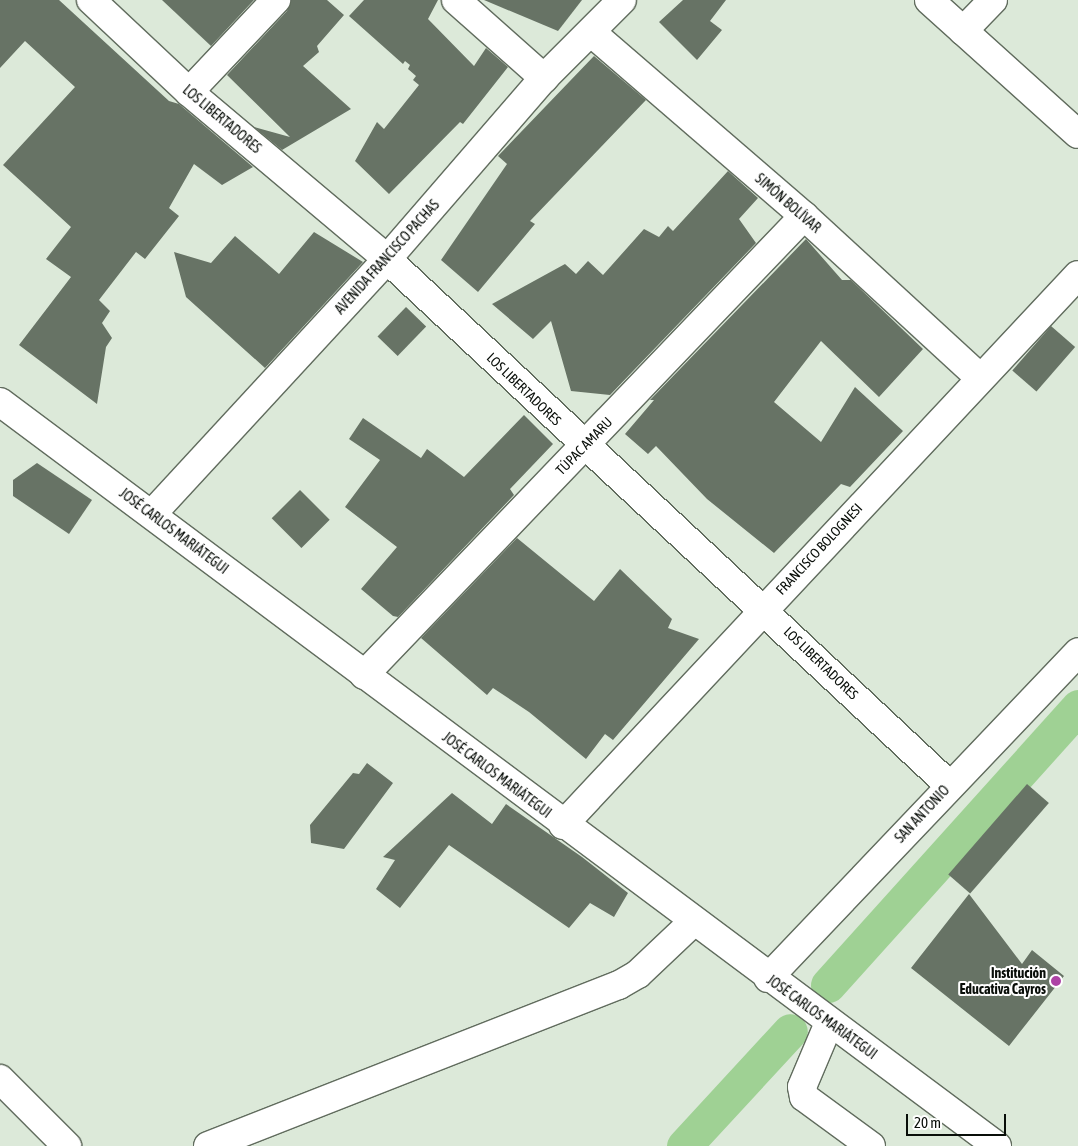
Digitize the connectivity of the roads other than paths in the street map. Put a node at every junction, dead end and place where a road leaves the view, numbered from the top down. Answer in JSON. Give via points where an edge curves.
{"nodes":[{"id":1,"x":91,"y":0,"type":"edge"},
{"id":2,"x":276,"y":0,"type":"edge"},
{"id":3,"x":456,"y":0,"type":"edge"},
{"id":4,"x":622,"y":0,"type":"edge"},
{"id":5,"x":929,"y":0,"type":"edge"},
{"id":6,"x":993,"y":0,"type":"edge"},
{"id":7,"x":963,"y":31,"type":"junction"},
{"id":8,"x":592,"y":32,"type":"junction"},
{"id":9,"x":544,"y":78,"type":"junction"},
{"id":10,"x":189,"y":92,"type":"junction"},
{"id":11,"x":1078,"y":134,"type":"edge"},
{"id":12,"x":804,"y":216,"type":"junction"},
{"id":13,"x":387,"y":259,"type":"junction"},
{"id":14,"x":1078,"y":275,"type":"edge"},
{"id":15,"x":979,"y":377,"type":"junction"},
{"id":16,"x":0,"y":402,"type":"edge"},
{"id":17,"x":584,"y":446,"type":"junction"},
{"id":18,"x":152,"y":514,"type":"junction"},
{"id":19,"x":764,"y":608,"type":"junction"},
{"id":20,"x":1078,"y":652,"type":"edge"},
{"id":21,"x":364,"y":674,"type":"junction"},
{"id":22,"x":949,"y":785,"type":"junction"},
{"id":23,"x":563,"y":825,"type":"junction"},
{"id":24,"x":693,"y":922,"type":"junction"},
{"id":25,"x":768,"y":978,"type":"junction"},
{"id":26,"x":829,"y":1023,"type":"junction"},
{"id":27,"x":0,"y":1079,"type":"edge"},
{"id":28,"x":67,"y":1146,"type":"edge"},
{"id":29,"x":208,"y":1146,"type":"edge"},
{"id":30,"x":871,"y":1146,"type":"edge"},
{"id":31,"x":996,"y":1146,"type":"edge"}],
"edges":[{"from":1,"to":10,"type":"street","name":"LOS LIBERTADORES"},
{"from":2,"to":10,"type":"street"},
{"from":3,"to":9,"type":"street"},
{"from":4,"to":8,"type":"street","name":"AVENIDA FRANCISCO PACHAS"},
{"from":5,"to":7,"type":"street"},
{"from":6,"to":7,"type":"street"},
{"from":7,"to":11,"type":"street"},
{"from":8,"to":9,"type":"street","name":"AVENIDA FRANCISCO PACHAS"},
{"from":8,"to":12,"type":"street","name":"SIMÓN BOLÍVAR"},
{"from":9,"to":13,"type":"street","name":"AVENIDA FRANCISCO PACHAS"},
{"from":10,"to":13,"type":"street","name":"LOS LIBERTADORES"},
{"from":12,"to":15,"type":"street","name":"SIMÓN BOLÍVAR"},
{"from":12,"to":17,"type":"street","name":"TÚPAC AMARU"},
{"from":13,"to":17,"type":"street","name":"LOS LIBERTADORES"},
{"from":13,"to":18,"type":"street","name":"AVENIDA FRANCISCO PACHAS"},
{"from":14,"to":15,"type":"street","name":"FRANCISCO BOLOGNESI"},
{"from":15,"to":19,"type":"street","name":"FRANCISCO BOLOGNESI"},
{"from":16,"to":18,"type":"street","name":"JOSÉ CARLOS MARIÁTEGUI"},
{"from":17,"to":19,"type":"street","name":"LOS LIBERTADORES"},
{"from":17,"to":21,"type":"street","name":"TÚPAC AMARU"},
{"from":18,"to":21,"type":"street","name":"JOSÉ CARLOS MARIÁTEGUI"},
{"from":19,"to":22,"type":"street","name":"LOS LIBERTADORES"},
{"from":19,"to":23,"type":"street","name":"FRANCISCO BOLOGNESI"},
{"from":20,"to":22,"type":"street","name":"SAN ANTONIO"},
{"from":21,"to":23,"type":"street","name":"JOSÉ CARLOS MARIÁTEGUI"},
{"from":22,"to":25,"type":"street","name":"SAN ANTONIO"},
{"from":23,"to":24,"type":"street","name":"JOSÉ CARLOS MARIÁTEGUI"},
{"from":24,"to":25,"type":"street","name":"JOSÉ CARLOS MARIÁTEGUI"},
{"from":24,"to":29,"type":"street","via":[[638,974],[619,985]]},
{"from":25,"to":26,"type":"street","name":"JOSÉ CARLOS MARIÁTEGUI"},
{"from":26,"to":30,"type":"street","via":[[802,1087],[804,1097]]},
{"from":26,"to":31,"type":"street","name":"JOSÉ CARLOS MARIÁTEGUI"},
{"from":27,"to":28,"type":"street"}]}
